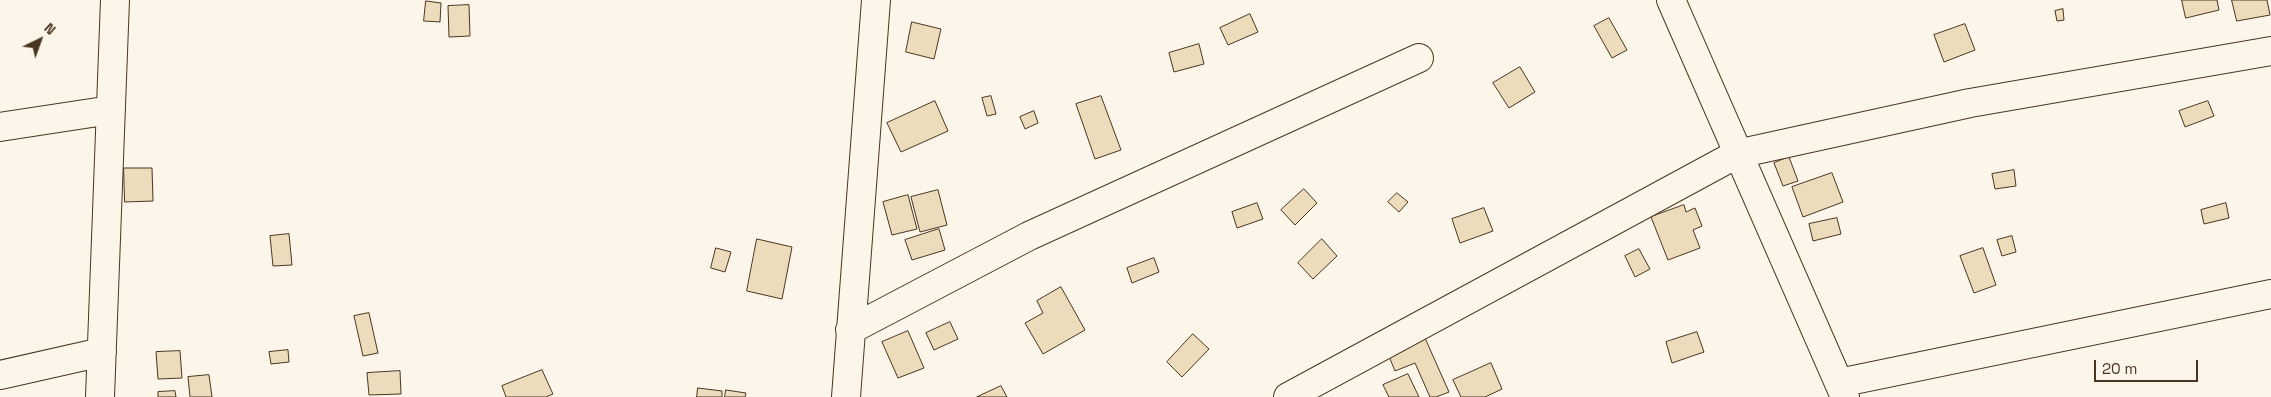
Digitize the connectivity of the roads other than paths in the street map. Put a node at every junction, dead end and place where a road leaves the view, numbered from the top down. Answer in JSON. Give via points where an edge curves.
{"nodes":[{"id":1,"x":115,"y":0,"type":"edge"},
{"id":2,"x":876,"y":0,"type":"edge"},
{"id":3,"x":1671,"y":0,"type":"edge"},
{"id":4,"x":2271,"y":52,"type":"edge"},
{"id":5,"x":1419,"y":58,"type":"dead end"},
{"id":6,"x":111,"y":110,"type":"junction"},
{"id":7,"x":0,"y":127,"type":"edge"},
{"id":8,"x":1737,"y":154,"type":"junction"},
{"id":9,"x":2271,"y":294,"type":"edge"},
{"id":10,"x":850,"y":330,"type":"junction"},
{"id":11,"x":102,"y":352,"type":"junction"},
{"id":12,"x":0,"y":375,"type":"edge"},
{"id":13,"x":1842,"y":390,"type":"edge"},
{"id":14,"x":100,"y":397,"type":"edge"},
{"id":15,"x":846,"y":397,"type":"edge"},
{"id":16,"x":1288,"y":397,"type":"edge"}],
"edges":[{"from":1,"to":6,"type":"street"},
{"from":2,"to":10,"type":"street"},
{"from":3,"to":8,"type":"street"},
{"from":4,"to":8,"type":"street","via":[[1970,103]]},
{"from":5,"to":10,"type":"street","via":[[1029,236]]},
{"from":6,"to":7,"type":"street"},
{"from":6,"to":11,"type":"street"},
{"from":8,"to":13,"type":"street"},
{"from":8,"to":16,"type":"street"},
{"from":9,"to":13,"type":"street"},
{"from":10,"to":15,"type":"street"},
{"from":11,"to":12,"type":"street"},
{"from":11,"to":14,"type":"street"}]}
